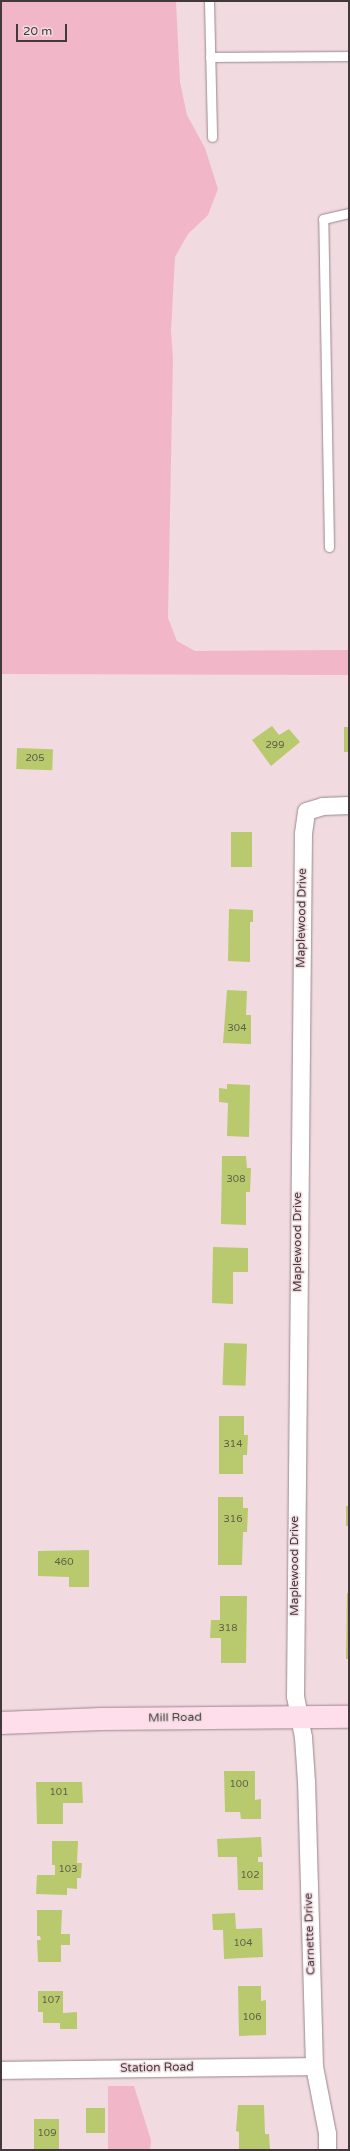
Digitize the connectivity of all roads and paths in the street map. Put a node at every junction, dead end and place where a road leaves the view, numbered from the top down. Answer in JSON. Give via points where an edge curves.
{"nodes":[{"id":1,"x":209,"y":1,"type":"edge"},
{"id":2,"x":349,"y":56,"type":"edge"},
{"id":3,"x":210,"y":57,"type":"junction"},
{"id":4,"x":212,"y":137,"type":"dead end"},
{"id":5,"x":349,"y":213,"type":"edge"},
{"id":6,"x":329,"y":547,"type":"dead end"},
{"id":7,"x":349,"y":805,"type":"edge"},
{"id":8,"x":349,"y":1716,"type":"edge"},
{"id":9,"x":297,"y":1717,"type":"junction"},
{"id":10,"x":1,"y":1723,"type":"edge"},
{"id":11,"x":314,"y":2066,"type":"junction"},
{"id":12,"x":1,"y":2070,"type":"edge"},
{"id":13,"x":327,"y":2150,"type":"edge"}],
"edges":[{"from":1,"to":3,"type":"lane"},
{"from":2,"to":3,"type":"lane"},
{"from":3,"to":4,"type":"lane"},
{"from":5,"to":6,"type":"lane","via":[[323,220]]},
{"from":7,"to":9,"type":"street","name":"Maplewood Drive","via":[[322,806],[306,811],[303,833],[295,1624]]},
{"from":8,"to":9,"type":"street","name":"Mill Road"},
{"from":9,"to":10,"type":"street","name":"Mill Road"},
{"from":9,"to":11,"type":"street","name":"Carnette Drive","via":[[303,1737],[306,1782]]},
{"from":11,"to":12,"type":"street","name":"Station Road"},
{"from":11,"to":13,"type":"street","name":"Carnette Drive","via":[[327,2133]]}]}
